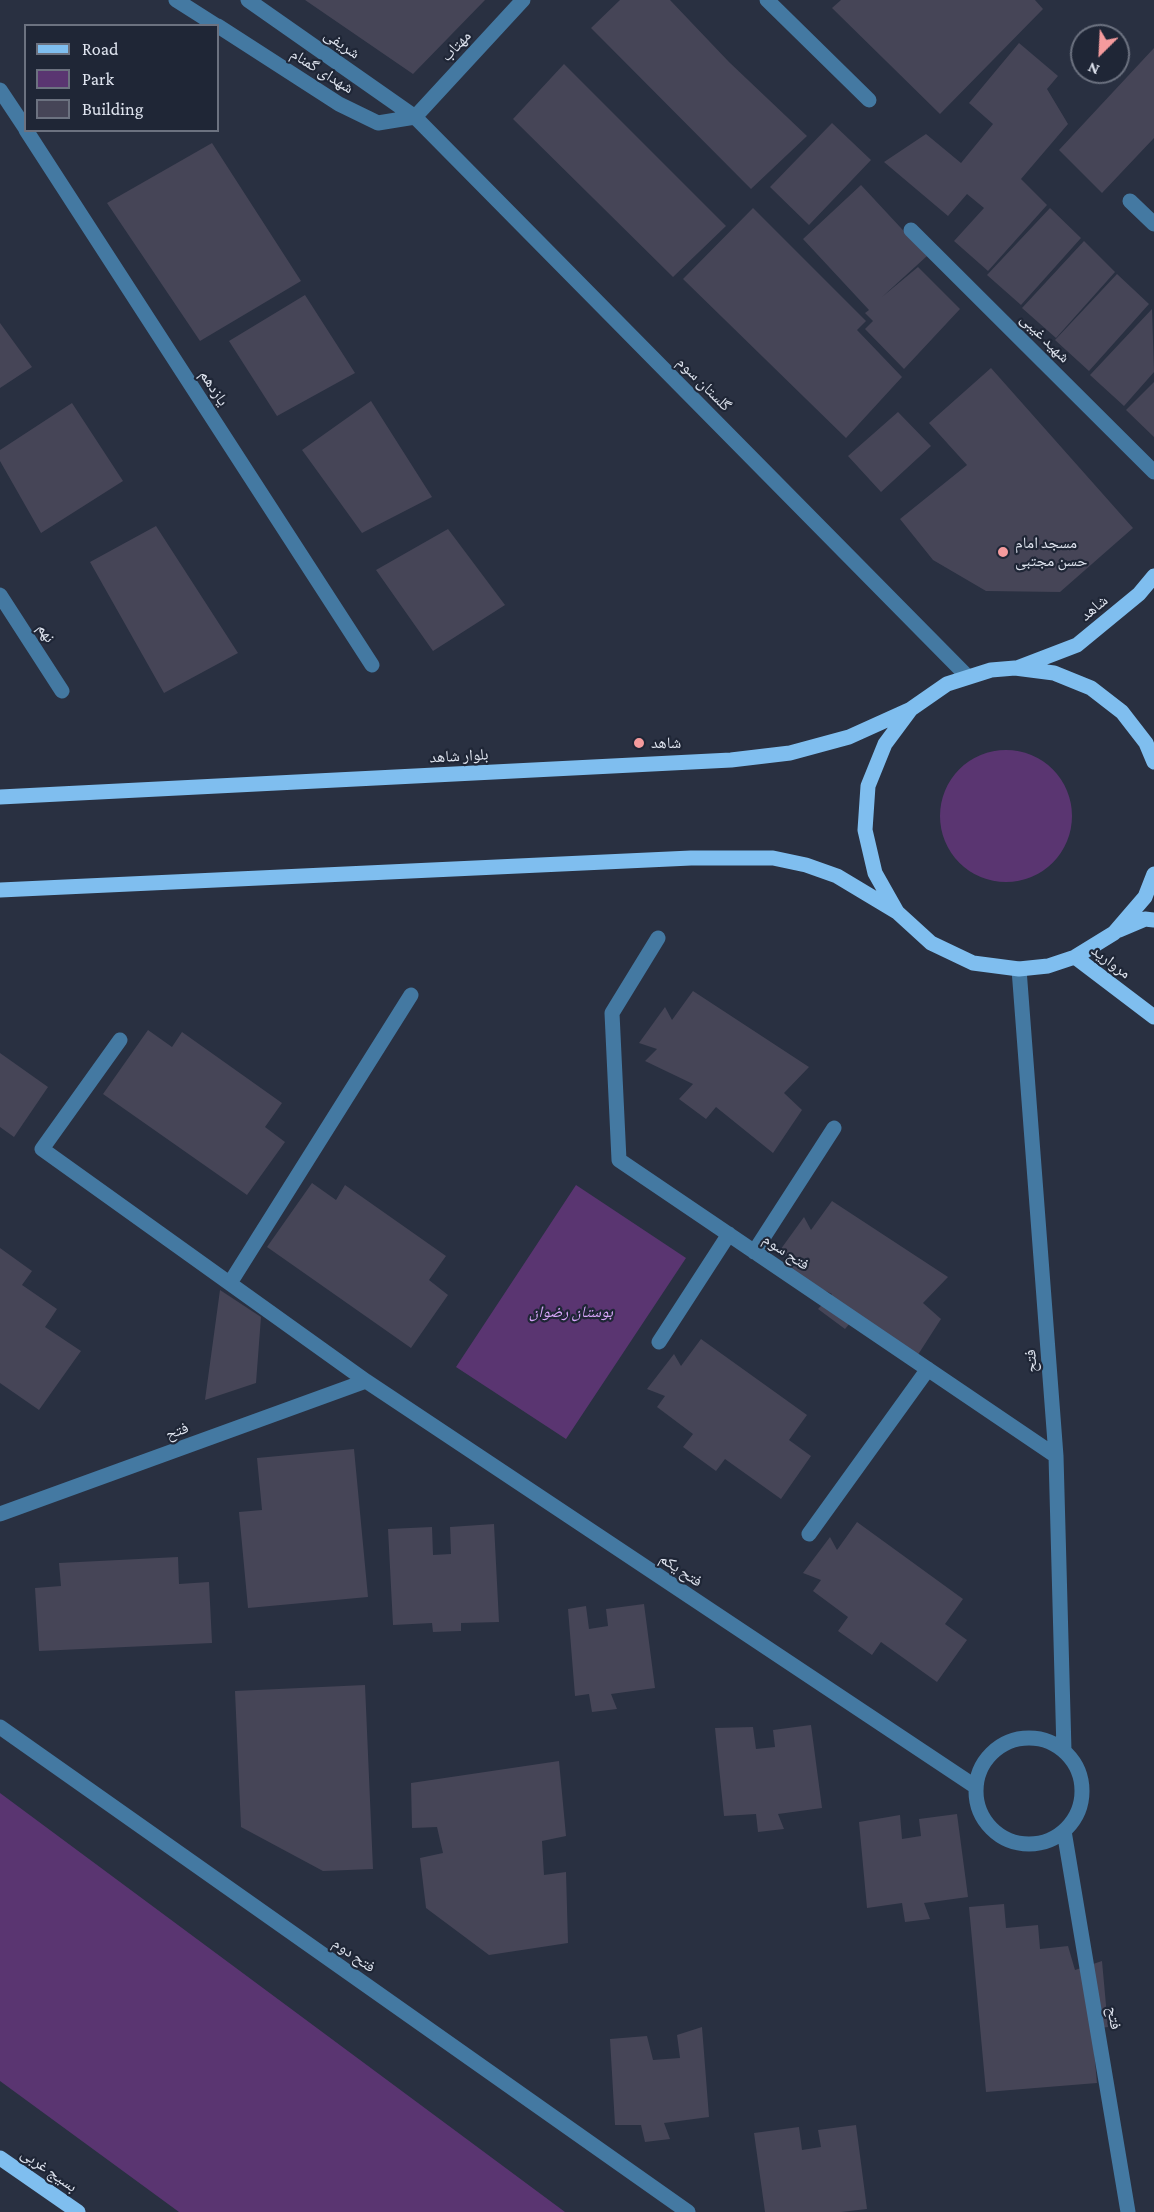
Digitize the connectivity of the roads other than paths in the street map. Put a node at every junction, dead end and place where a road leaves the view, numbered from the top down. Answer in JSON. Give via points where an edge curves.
{"nodes":[{"id":1,"x":176,"y":0,"type":"edge"},
{"id":2,"x":248,"y":0,"type":"edge"},
{"id":3,"x":523,"y":0,"type":"edge"},
{"id":4,"x":768,"y":0,"type":"edge"},
{"id":5,"x":214,"y":24,"type":"edge"},
{"id":6,"x":219,"y":27,"type":"edge"},
{"id":7,"x":0,"y":90,"type":"edge"},
{"id":8,"x":869,"y":100,"type":"dead end"},
{"id":9,"x":415,"y":117,"type":"junction"},
{"id":10,"x":24,"y":127,"type":"edge"},
{"id":11,"x":27,"y":132,"type":"edge"},
{"id":12,"x":1130,"y":201,"type":"dead end"},
{"id":13,"x":1154,"y":224,"type":"edge"},
{"id":14,"x":911,"y":230,"type":"dead end"},
{"id":15,"x":1154,"y":472,"type":"edge"},
{"id":16,"x":1154,"y":576,"type":"edge"},
{"id":17,"x":0,"y":595,"type":"edge"},
{"id":18,"x":372,"y":665,"type":"dead end"},
{"id":19,"x":1015,"y":668,"type":"junction"},
{"id":20,"x":967,"y":676,"type":"junction"},
{"id":21,"x":62,"y":691,"type":"dead end"},
{"id":22,"x":911,"y":709,"type":"junction"},
{"id":23,"x":1154,"y":762,"type":"edge"},
{"id":24,"x":0,"y":797,"type":"edge"},
{"id":25,"x":1154,"y":874,"type":"edge"},
{"id":26,"x":0,"y":890,"type":"edge"},
{"id":27,"x":897,"y":912,"type":"junction"},
{"id":28,"x":1154,"y":920,"type":"edge"},
{"id":29,"x":1114,"y":933,"type":"junction"},
{"id":30,"x":658,"y":938,"type":"dead end"},
{"id":31,"x":1075,"y":957,"type":"junction"},
{"id":32,"x":1019,"y":969,"type":"junction"},
{"id":33,"x":411,"y":995,"type":"dead end"},
{"id":34,"x":1154,"y":1017,"type":"edge"},
{"id":35,"x":120,"y":1040,"type":"dead end"},
{"id":36,"x":834,"y":1128,"type":"dead end"},
{"id":37,"x":729,"y":1234,"type":"junction"},
{"id":38,"x":754,"y":1252,"type":"junction"},
{"id":39,"x":230,"y":1283,"type":"junction"},
{"id":40,"x":659,"y":1342,"type":"dead end"},
{"id":41,"x":928,"y":1370,"type":"junction"},
{"id":42,"x":366,"y":1381,"type":"junction"},
{"id":43,"x":1056,"y":1456,"type":"junction"},
{"id":44,"x":0,"y":1514,"type":"edge"},
{"id":45,"x":809,"y":1534,"type":"dead end"},
{"id":46,"x":0,"y":1727,"type":"edge"},
{"id":47,"x":1064,"y":1751,"type":"junction"},
{"id":48,"x":976,"y":1787,"type":"junction"},
{"id":49,"x":1064,"y":1831,"type":"junction"},
{"id":50,"x":0,"y":2158,"type":"edge"},
{"id":51,"x":78,"y":2212,"type":"edge"},
{"id":52,"x":687,"y":2212,"type":"edge"},
{"id":53,"x":1128,"y":2212,"type":"edge"}],
"edges":[{"from":1,"to":5,"type":"street","name":"شهدای گمنام"},
{"from":2,"to":9,"type":"street","name":"شریفی"},
{"from":3,"to":9,"type":"street","name":"مهتاب"},
{"from":4,"to":8,"type":"street"},
{"from":6,"to":9,"type":"street","name":"شهدای گمنام","via":[[339,104],[378,123]]},
{"from":7,"to":10,"type":"street","name":"یازدهم"},
{"from":9,"to":20,"type":"street","name":"گلستان سوم"},
{"from":11,"to":18,"type":"street","name":"یازدهم"},
{"from":12,"to":13,"type":"street"},
{"from":14,"to":15,"type":"street","name":"شهید غیبی"},
{"from":16,"to":19,"type":"main road","name":"شاهد","via":[[1139,594],[1077,645]]},
{"from":17,"to":21,"type":"street","name":"نهم"},
{"from":19,"to":20,"type":"main road"},
{"from":19,"to":23,"type":"main road","via":[[1054,673],[1091,688],[1122,712],[1146,743]]},
{"from":20,"to":22,"type":"main road"},
{"from":22,"to":24,"type":"main road","name":"بلوار شاهد","via":[[849,737],[790,753],[731,760]]},
{"from":22,"to":27,"type":"main road","via":[[885,744],[868,786],[866,830],[875,873]]},
{"from":25,"to":29,"type":"main road","via":[[1144,897]]},
{"from":26,"to":27,"type":"main road","via":[[772,858],[837,876]]},
{"from":27,"to":32,"type":"main road","via":[[932,943],[973,963]]},
{"from":28,"to":29,"type":"main road","via":[[1145,919]]},
{"from":29,"to":31,"type":"main road"},
{"from":30,"to":37,"type":"street","name":"فتح سوم","via":[[612,1013],[619,1160]]},
{"from":31,"to":32,"type":"main road","via":[[1048,966]]},
{"from":31,"to":34,"type":"main road","name":"مروارید"},
{"from":32,"to":43,"type":"street","name":"فتح"},
{"from":33,"to":39,"type":"street"},
{"from":35,"to":39,"type":"street","name":"فتح یکم","via":[[42,1149]]},
{"from":36,"to":38,"type":"street"},
{"from":37,"to":38,"type":"street","name":"فتح سوم"},
{"from":37,"to":40,"type":"street"},
{"from":38,"to":41,"type":"street","name":"فتح سوم"},
{"from":39,"to":42,"type":"street","name":"فتح یکم"},
{"from":41,"to":43,"type":"street","name":"فتح سوم"},
{"from":41,"to":45,"type":"street"},
{"from":42,"to":44,"type":"street","name":"فتح"},
{"from":42,"to":48,"type":"street","name":"فتح یکم"},
{"from":43,"to":47,"type":"street","name":"فتح"},
{"from":46,"to":52,"type":"street","name":"فتح دوم"},
{"from":47,"to":48,"type":"street","via":[[1033,1738],[1001,1745],[979,1771]]},
{"from":47,"to":49,"type":"street","via":[[1075,1764],[1082,1799],[1076,1816]]},
{"from":48,"to":49,"type":"street","via":[[977,1804],[996,1833],[1031,1844]]},
{"from":49,"to":53,"type":"street","name":"فتح"},
{"from":50,"to":51,"type":"main road","name":"بسیج غربی"}]}
